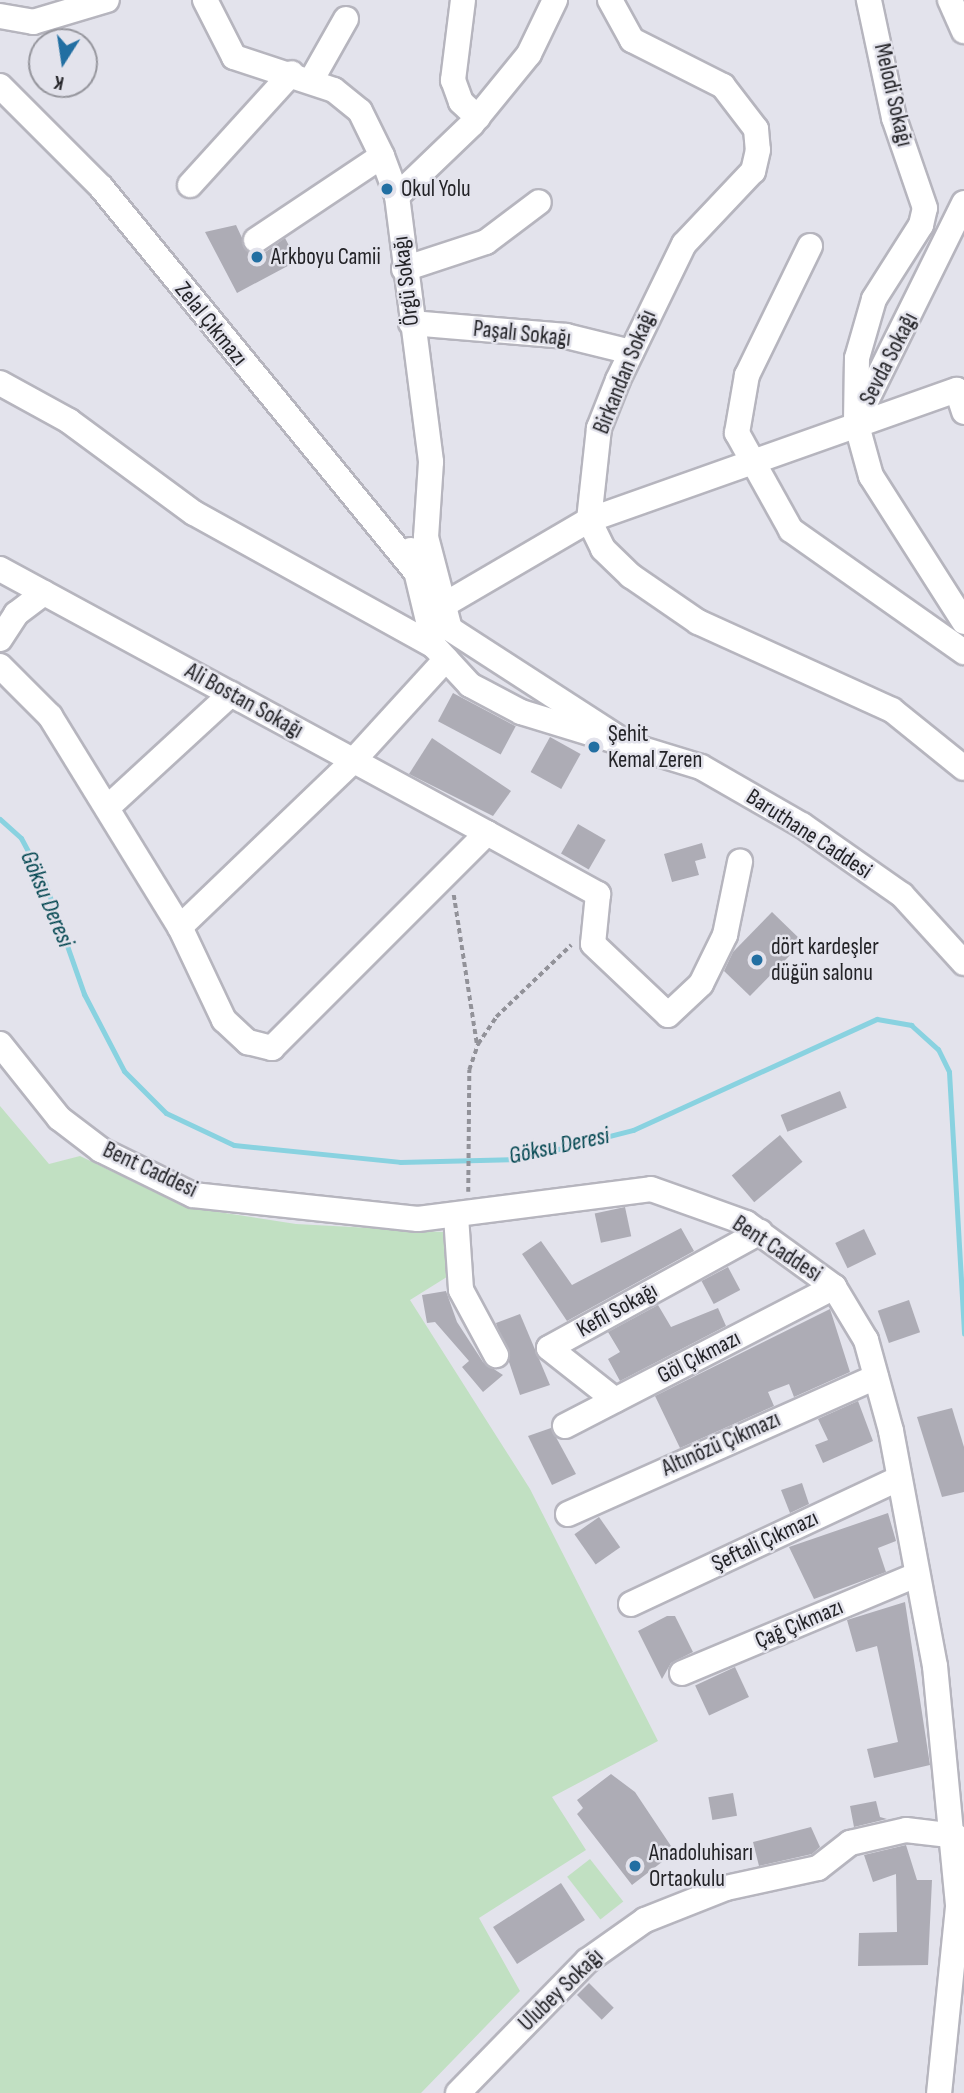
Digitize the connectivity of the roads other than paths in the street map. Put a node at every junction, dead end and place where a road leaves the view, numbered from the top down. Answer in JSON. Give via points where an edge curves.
{"nodes":[{"id":1,"x":107,"y":0,"type":"edge"},
{"id":2,"x":463,"y":0,"type":"edge"},
{"id":3,"x":555,"y":0,"type":"edge"},
{"id":4,"x":610,"y":0,"type":"edge"},
{"id":5,"x":869,"y":0,"type":"edge"},
{"id":6,"x":950,"y":0,"type":"edge"},
{"id":7,"x":210,"y":3,"type":"edge"},
{"id":8,"x":0,"y":16,"type":"edge"},
{"id":9,"x":346,"y":19,"type":"dead end"},
{"id":10,"x":964,"y":31,"type":"edge"},
{"id":11,"x":302,"y":76,"type":"junction"},
{"id":12,"x":0,"y":86,"type":"edge"},
{"id":13,"x":478,"y":118,"type":"junction"},
{"id":14,"x":382,"y":156,"type":"junction"},
{"id":15,"x":190,"y":185,"type":"dead end"},
{"id":16,"x":397,"y":196,"type":"junction"},
{"id":17,"x":539,"y":202,"type":"dead end"},
{"id":18,"x":964,"y":203,"type":"edge"},
{"id":19,"x":256,"y":240,"type":"dead end"},
{"id":20,"x":810,"y":246,"type":"dead end"},
{"id":21,"x":404,"y":269,"type":"junction"},
{"id":22,"x":411,"y":323,"type":"junction"},
{"id":23,"x":631,"y":352,"type":"junction"},
{"id":24,"x":0,"y":383,"type":"edge"},
{"id":25,"x":421,"y":410,"type":"junction"},
{"id":26,"x":964,"y":412,"type":"edge"},
{"id":27,"x":856,"y":422,"type":"junction"},
{"id":28,"x":749,"y":463,"type":"junction"},
{"id":29,"x":589,"y":520,"type":"junction"},
{"id":30,"x":0,"y":569,"type":"edge"},
{"id":31,"x":414,"y":570,"type":"junction"},
{"id":32,"x":44,"y":593,"type":"junction"},
{"id":33,"x":442,"y":606,"type":"junction"},
{"id":34,"x":964,"y":622,"type":"edge"},
{"id":35,"x":0,"y":639,"type":"edge"},
{"id":36,"x":440,"y":652,"type":"junction"},
{"id":37,"x":964,"y":652,"type":"edge"},
{"id":38,"x":0,"y":666,"type":"edge"},
{"id":39,"x":231,"y":694,"type":"junction"},
{"id":40,"x":629,"y":745,"type":"junction"},
{"id":41,"x":354,"y":761,"type":"junction"},
{"id":42,"x":964,"y":768,"type":"edge"},
{"id":43,"x":108,"y":807,"type":"junction"},
{"id":44,"x":487,"y":833,"type":"junction"},
{"id":45,"x":740,"y":862,"type":"dead end"},
{"id":46,"x":180,"y":927,"type":"junction"},
{"id":47,"x":964,"y":963,"type":"edge"},
{"id":48,"x":0,"y":1044,"type":"edge"},
{"id":49,"x":462,"y":1216,"type":"junction"},
{"id":50,"x":760,"y":1232,"type":"junction"},
{"id":51,"x":834,"y":1287,"type":"junction"},
{"id":52,"x":496,"y":1355,"type":"dead end"},
{"id":53,"x":876,"y":1377,"type":"junction"},
{"id":54,"x":615,"y":1400,"type":"junction"},
{"id":55,"x":565,"y":1426,"type":"dead end"},
{"id":56,"x":898,"y":1479,"type":"junction"},
{"id":57,"x":568,"y":1514,"type":"dead end"},
{"id":58,"x":916,"y":1575,"type":"junction"},
{"id":59,"x":631,"y":1604,"type":"dead end"},
{"id":60,"x":682,"y":1673,"type":"dead end"},
{"id":61,"x":956,"y":1836,"type":"junction"},
{"id":62,"x":458,"y":2093,"type":"edge"},
{"id":63,"x":939,"y":2093,"type":"edge"}],
"edges":[{"from":1,"to":8,"type":"street","via":[[33,22]]},
{"from":2,"to":13,"type":"street","via":[[453,80],[461,103]]},
{"from":3,"to":13,"type":"street","via":[[529,54]]},
{"from":4,"to":23,"type":"street","name":"Birkandan Sokağı","via":[[632,40],[723,86],[756,129],[758,150],[753,171],[684,244]]},
{"from":5,"to":27,"type":"street","name":"Melodi Sokağı","via":[[894,118],[925,208],[921,225],[874,299],[857,358]]},
{"from":6,"to":10,"type":"street"},
{"from":7,"to":11,"type":"street","name":"Örgü Sokağı","via":[[234,57]]},
{"from":9,"to":11,"type":"street"},
{"from":11,"to":14,"type":"street","name":"Örgü Sokağı","via":[[360,111]]},
{"from":11,"to":15,"type":"street"},
{"from":12,"to":31,"type":"street","name":"Zelal Çıkmazı","via":[[101,187]]},
{"from":13,"to":16,"type":"street","via":[[433,169]]},
{"from":14,"to":16,"type":"street","name":"Örgü Sokağı"},
{"from":14,"to":19,"type":"street"},
{"from":16,"to":21,"type":"street","name":"Örgü Sokağı"},
{"from":17,"to":21,"type":"street","via":[[486,242]]},
{"from":18,"to":27,"type":"street","name":"Sevda Sokaḡı"},
{"from":20,"to":28,"type":"street","via":[[740,396],[737,433]]},
{"from":21,"to":22,"type":"street","name":"Örgü Sokağı"},
{"from":22,"to":23,"type":"street","name":"Paşalı Sokağı","via":[[566,336]]},
{"from":22,"to":25,"type":"street","name":"Örgü Sokağı"},
{"from":23,"to":29,"type":"street","name":"Birkandan Sokağı","via":[[599,428]]},
{"from":24,"to":36,"type":"street","via":[[69,421],[194,513]]},
{"from":25,"to":31,"type":"street","via":[[410,542]]},
{"from":25,"to":33,"type":"street","via":[[431,461],[426,537]]},
{"from":26,"to":27,"type":"street","via":[[957,390]]},
{"from":27,"to":28,"type":"street"},
{"from":27,"to":34,"type":"street","name":"Sevda Sokaḡı","via":[[871,476]]},
{"from":28,"to":29,"type":"street"},
{"from":28,"to":37,"type":"street","via":[[791,530]]},
{"from":29,"to":33,"type":"street"},
{"from":29,"to":42,"type":"street","via":[[603,549],[631,576],[698,622],[892,710]]},
{"from":30,"to":32,"type":"street","name":"Ali Bostan Sokağı"},
{"from":31,"to":36,"type":"street"},
{"from":32,"to":35,"type":"street","via":[[16,614]]},
{"from":32,"to":39,"type":"street","name":"Ali Bostan Sokağı"},
{"from":33,"to":40,"type":"street","via":[[450,629],[473,647]]},
{"from":36,"to":40,"type":"street","name":"Baruthane Caddesi","via":[[470,685],[521,712]]},
{"from":36,"to":41,"type":"street"},
{"from":38,"to":43,"type":"street","via":[[50,716]]},
{"from":39,"to":41,"type":"street","name":"Ali Bostan Sokağı"},
{"from":39,"to":43,"type":"street"},
{"from":40,"to":47,"type":"street","name":"Baruthane Caddesi","via":[[701,767],[802,825],[902,895]]},
{"from":41,"to":44,"type":"street","name":"Ali Bostan Sokağı"},
{"from":41,"to":46,"type":"street","via":[[208,893]]},
{"from":43,"to":46,"type":"street"},
{"from":44,"to":45,"type":"street","name":"Ali Bostan Sokağı","via":[[598,894],[593,944],[668,1015],[701,984],[725,935]]},
{"from":44,"to":46,"type":"street","via":[[272,1048],[248,1042],[224,1020]]},
{"from":48,"to":49,"type":"street","name":"Bent Caddesi","via":[[59,1118],[101,1150],[193,1195],[418,1219]]},
{"from":49,"to":50,"type":"street","name":"Bent Caddesi","via":[[651,1189]]},
{"from":49,"to":52,"type":"street","via":[[461,1290]]},
{"from":50,"to":51,"type":"street","name":"Bent Caddesi"},
{"from":50,"to":54,"type":"street","name":"Kefil Sokağı","via":[[549,1348]]},
{"from":51,"to":53,"type":"street","name":"Bent Caddesi","via":[[866,1340]]},
{"from":51,"to":54,"type":"street","name":"Göl Çıkmazı"},
{"from":53,"to":56,"type":"street","name":"Bent Caddesi"},
{"from":53,"to":57,"type":"street","name":"Altınözü Çıkmazı"},
{"from":54,"to":55,"type":"street","name":"Göl Çıkmazı"},
{"from":56,"to":58,"type":"street","name":"Bent Caddesi"},
{"from":56,"to":59,"type":"street","name":"Şeftali Çıkmazı"},
{"from":58,"to":60,"type":"street","name":"Çağ Çıkmazı"},
{"from":58,"to":61,"type":"street","name":"Bent Caddesi","via":[[935,1666]]},
{"from":61,"to":62,"type":"street","name":"Ulubey Sokağı","via":[[906,1830],[850,1843],[818,1868],[726,1888],[645,1920],[587,1961]]},
{"from":61,"to":63,"type":"street","name":"Bent Caddesi","via":[[958,1907]]}]}
